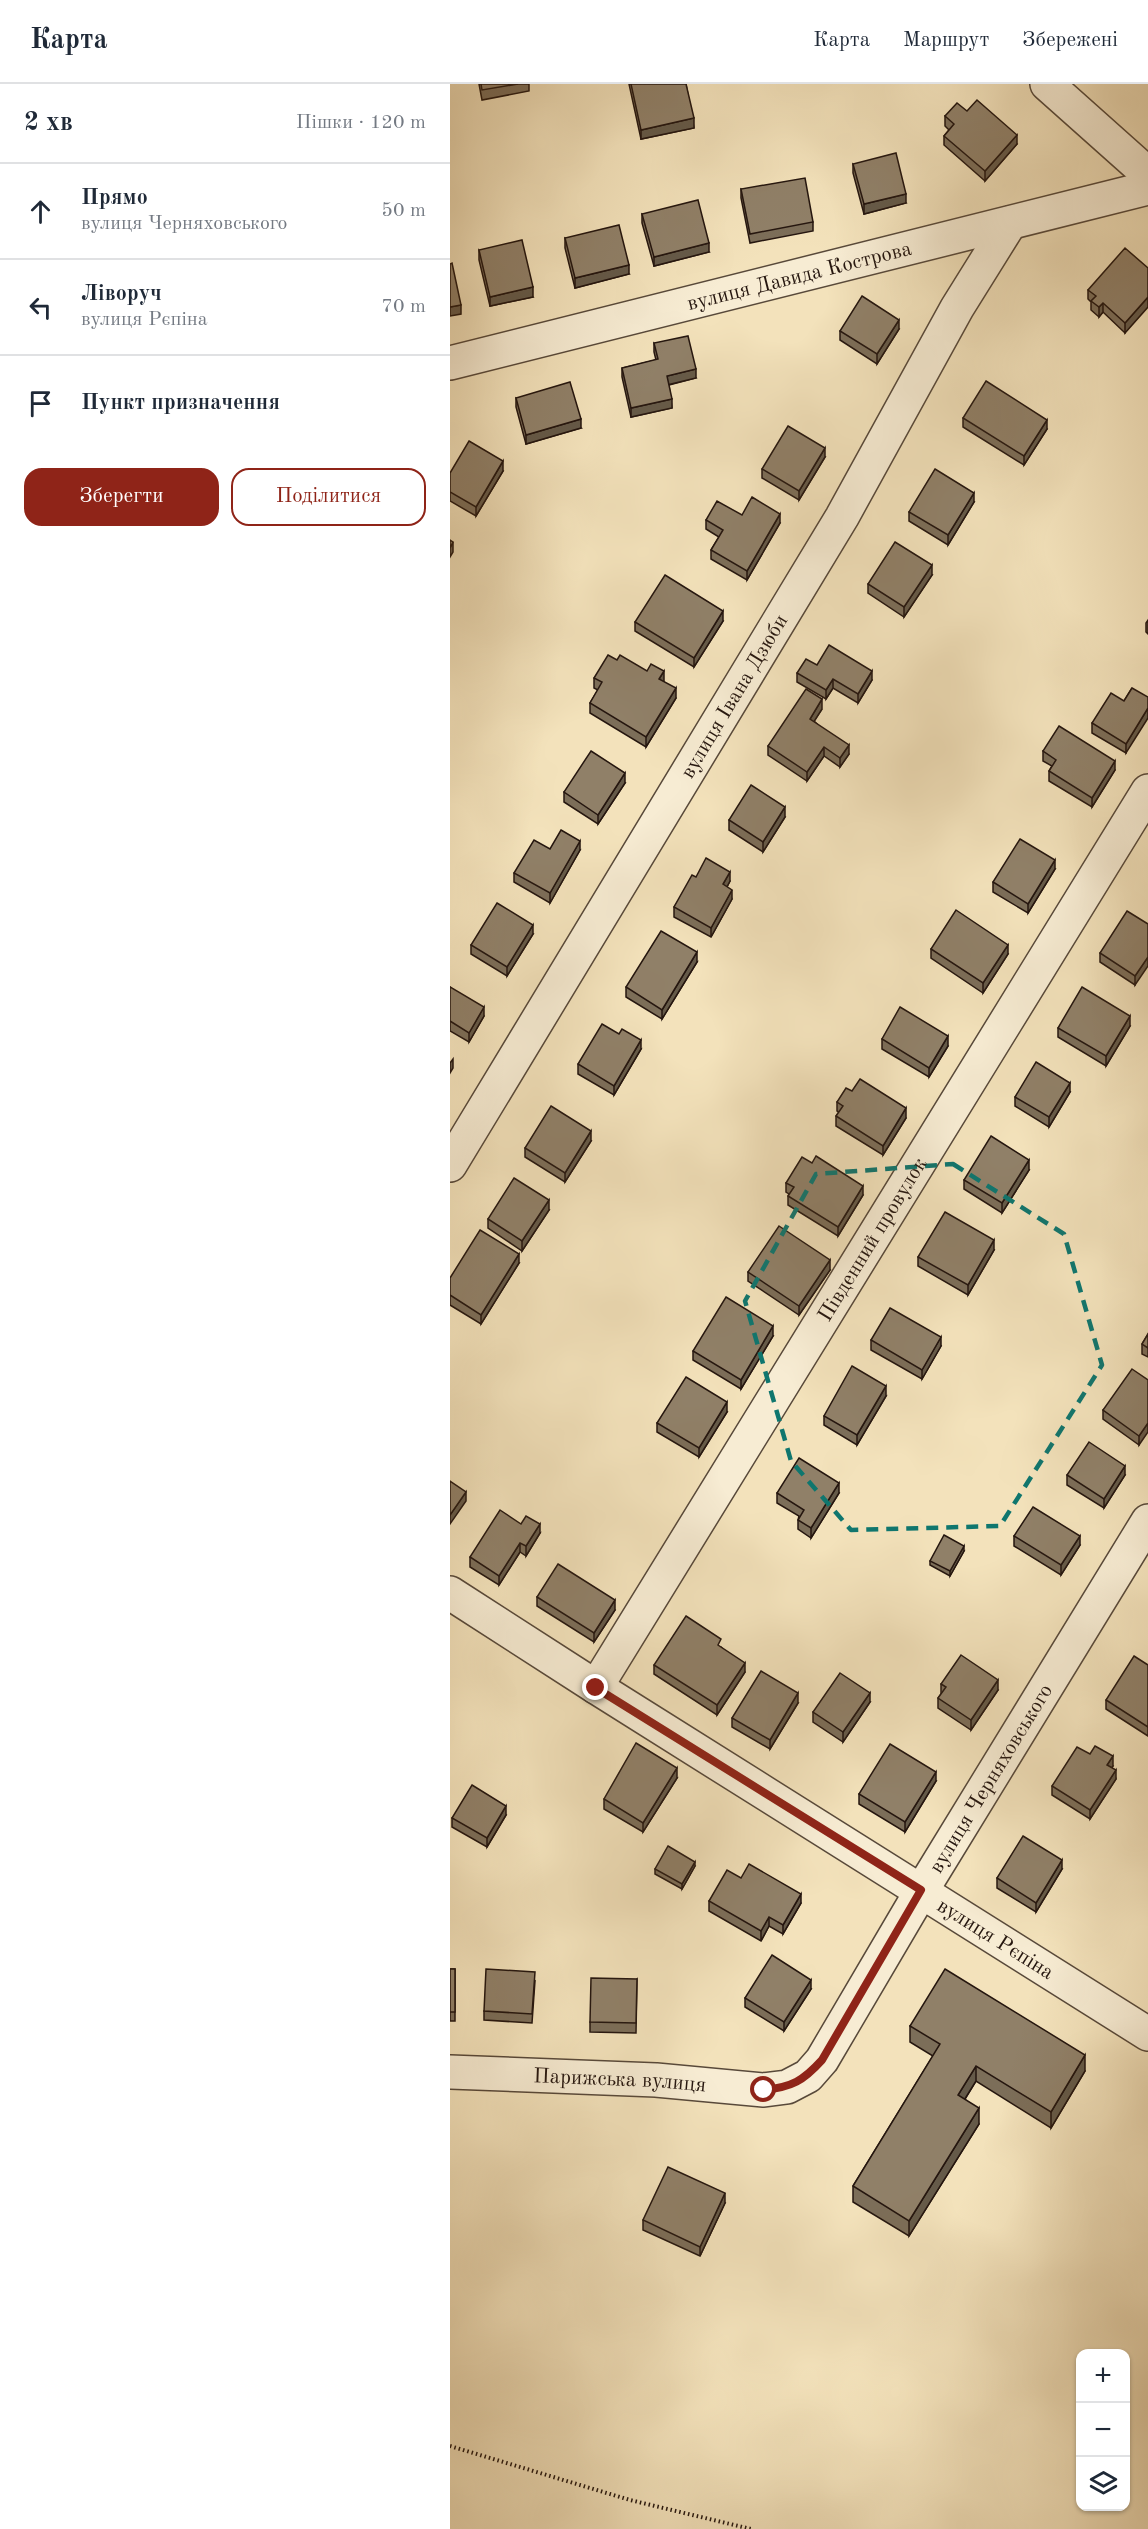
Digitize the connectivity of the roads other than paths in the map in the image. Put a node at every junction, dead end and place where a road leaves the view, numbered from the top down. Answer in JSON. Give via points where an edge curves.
{"nodes":[{"id":1,"x":1059,"y":88,"type":"edge"},
{"id":2,"x":1148,"y":174,"type":"edge"},
{"id":3,"x":1148,"y":188,"type":"edge"},
{"id":4,"x":1010,"y":223,"type":"junction"},
{"id":5,"x":450,"y":363,"type":"edge"},
{"id":6,"x":1148,"y":791,"type":"edge"},
{"id":7,"x":450,"y":1165,"type":"edge"},
{"id":8,"x":1148,"y":1521,"type":"edge"},
{"id":9,"x":450,"y":1593,"type":"edge"},
{"id":10,"x":596,"y":1688,"type":"junction"},
{"id":11,"x":921,"y":1890,"type":"junction"},
{"id":12,"x":1148,"y":2034,"type":"edge"},
{"id":13,"x":450,"y":2072,"type":"edge"},
{"id":14,"x":787,"y":2087,"type":"joint"}],
"edges":[{"from":1,"to":2,"type":"street"},
{"from":3,"to":4,"type":"street","name":"вулиця Давида Кострова"},
{"from":4,"to":5,"type":"street","name":"вулиця Давида Кострова"},
{"from":4,"to":7,"type":"street","name":"вулиця Івана Дзюби","via":[[957,308],[836,527]]},
{"from":6,"to":10,"type":"street","name":"Південний провулок"},
{"from":8,"to":11,"type":"street","name":"вулиця Черняховського"},
{"from":9,"to":10,"type":"street","name":"вулиця Рєпіна"},
{"from":10,"to":11,"type":"street","name":"вулиця Рєпіна"},
{"from":11,"to":12,"type":"street","name":"вулиця Рєпіна"},
{"from":11,"to":14,"type":"street","name":"вулиця Черняховського","via":[[822,2060],[808,2076]]},
{"from":13,"to":14,"type":"street","name":"Парижська вулиця","via":[[656,2080],[764,2090]]}]}
